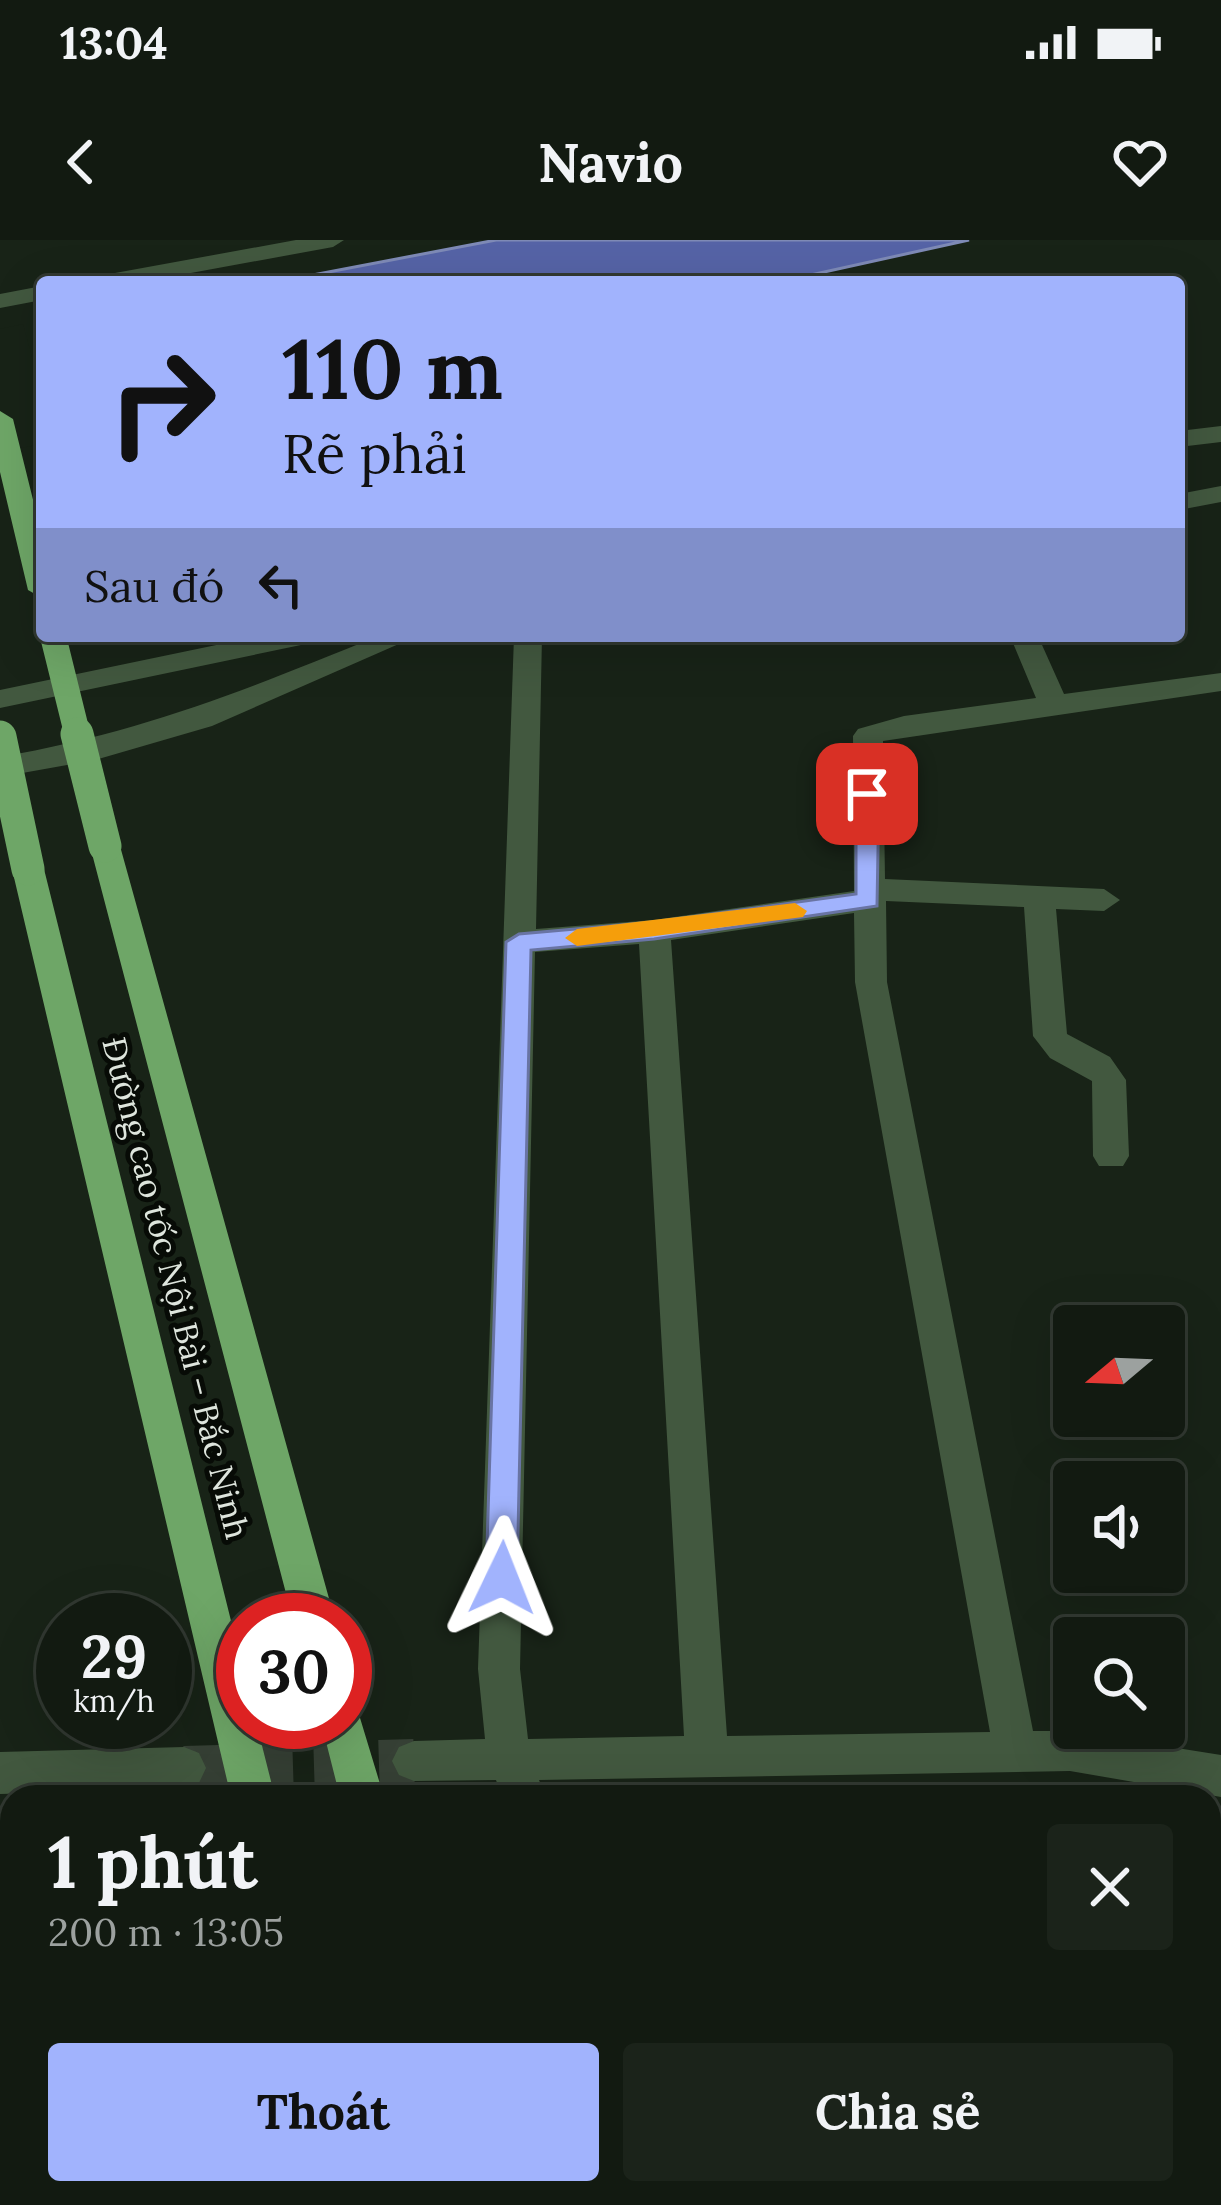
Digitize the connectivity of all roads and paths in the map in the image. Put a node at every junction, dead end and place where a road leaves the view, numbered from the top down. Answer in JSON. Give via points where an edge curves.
{"nodes":[{"id":1,"x":333,"y":240,"type":"edge"},
{"id":2,"x":137,"y":276,"type":"edge"},
{"id":3,"x":36,"y":294,"type":"edge"},
{"id":4,"x":0,"y":301,"type":"edge"},
{"id":5,"x":0,"y":419,"type":"edge"},
{"id":6,"x":1221,"y":434,"type":"edge"},
{"id":7,"x":1185,"y":438,"type":"edge"},
{"id":8,"x":1221,"y":494,"type":"edge"},
{"id":9,"x":1185,"y":501,"type":"edge"},
{"id":10,"x":36,"y":566,"type":"edge"},
{"id":11,"x":54,"y":642,"type":"edge"},
{"id":12,"x":272,"y":642,"type":"edge"},
{"id":13,"x":388,"y":642,"type":"edge"},
{"id":14,"x":528,"y":642,"type":"edge"},
{"id":15,"x":1027,"y":642,"type":"edge"},
{"id":16,"x":1221,"y":682,"type":"edge"},
{"id":17,"x":0,"y":699,"type":"edge"},
{"id":18,"x":1054,"y":705,"type":"junction"},
{"id":19,"x":0,"y":737,"type":"edge"},
{"id":20,"x":0,"y":767,"type":"edge"},
{"id":21,"x":868,"y":895,"type":"junction"},
{"id":22,"x":1039,"y":897,"type":"junction"},
{"id":23,"x":1104,"y":900,"type":"dead end"},
{"id":24,"x":654,"y":931,"type":"junction"},
{"id":25,"x":519,"y":942,"type":"junction"},
{"id":26,"x":1111,"y":1156,"type":"dead end"},
{"id":27,"x":307,"y":1593,"type":"edge"},
{"id":28,"x":349,"y":1749,"type":"edge"},
{"id":29,"x":1015,"y":1750,"type":"junction"},
{"id":30,"x":707,"y":1760,"type":"junction"},
{"id":31,"x":415,"y":1761,"type":"tunnel mouth"},
{"id":32,"x":184,"y":1768,"type":"tunnel mouth"},
{"id":33,"x":0,"y":1773,"type":"edge"},
{"id":34,"x":1221,"y":1776,"type":"edge"},
{"id":35,"x":517,"y":1777,"type":"edge"},
{"id":36,"x":251,"y":1785,"type":"edge"},
{"id":37,"x":359,"y":1785,"type":"edge"}],
"edges":[{"from":1,"to":2,"type":"street"},
{"from":3,"to":4,"type":"street"},
{"from":5,"to":10,"type":"highway"},
{"from":6,"to":7,"type":"street"},
{"from":8,"to":9,"type":"street"},
{"from":11,"to":27,"type":"highway","name":"Đường cao tốc Nội Bài – Bắc Ninh","bridge":true},
{"from":12,"to":17,"type":"street"},
{"from":13,"to":20,"type":"street","via":[[202,719]]},
{"from":14,"to":25,"type":"street"},
{"from":15,"to":18,"type":"street"},
{"from":16,"to":18,"type":"street"},
{"from":18,"to":21,"type":"street","via":[[868,736]]},
{"from":19,"to":36,"type":"highway","name":"Đường cao tốc Nội Bài – Bắc Ninh","bridge":true},
{"from":21,"to":22,"type":"street"},
{"from":21,"to":24,"type":"street"},
{"from":21,"to":29,"type":"street","via":[[871,982]]},
{"from":22,"to":23,"type":"street"},
{"from":22,"to":26,"type":"street","via":[[1050,1036],[1109,1079]]},
{"from":24,"to":25,"type":"street"},
{"from":24,"to":30,"type":"street"},
{"from":25,"to":35,"type":"street","via":[[499,1669]]},
{"from":28,"to":37,"type":"highway"},
{"from":29,"to":30,"type":"street"},
{"from":29,"to":34,"type":"street"},
{"from":30,"to":35,"type":"street"},
{"from":31,"to":35,"type":"street"},
{"from":32,"to":33,"type":"street"}]}
